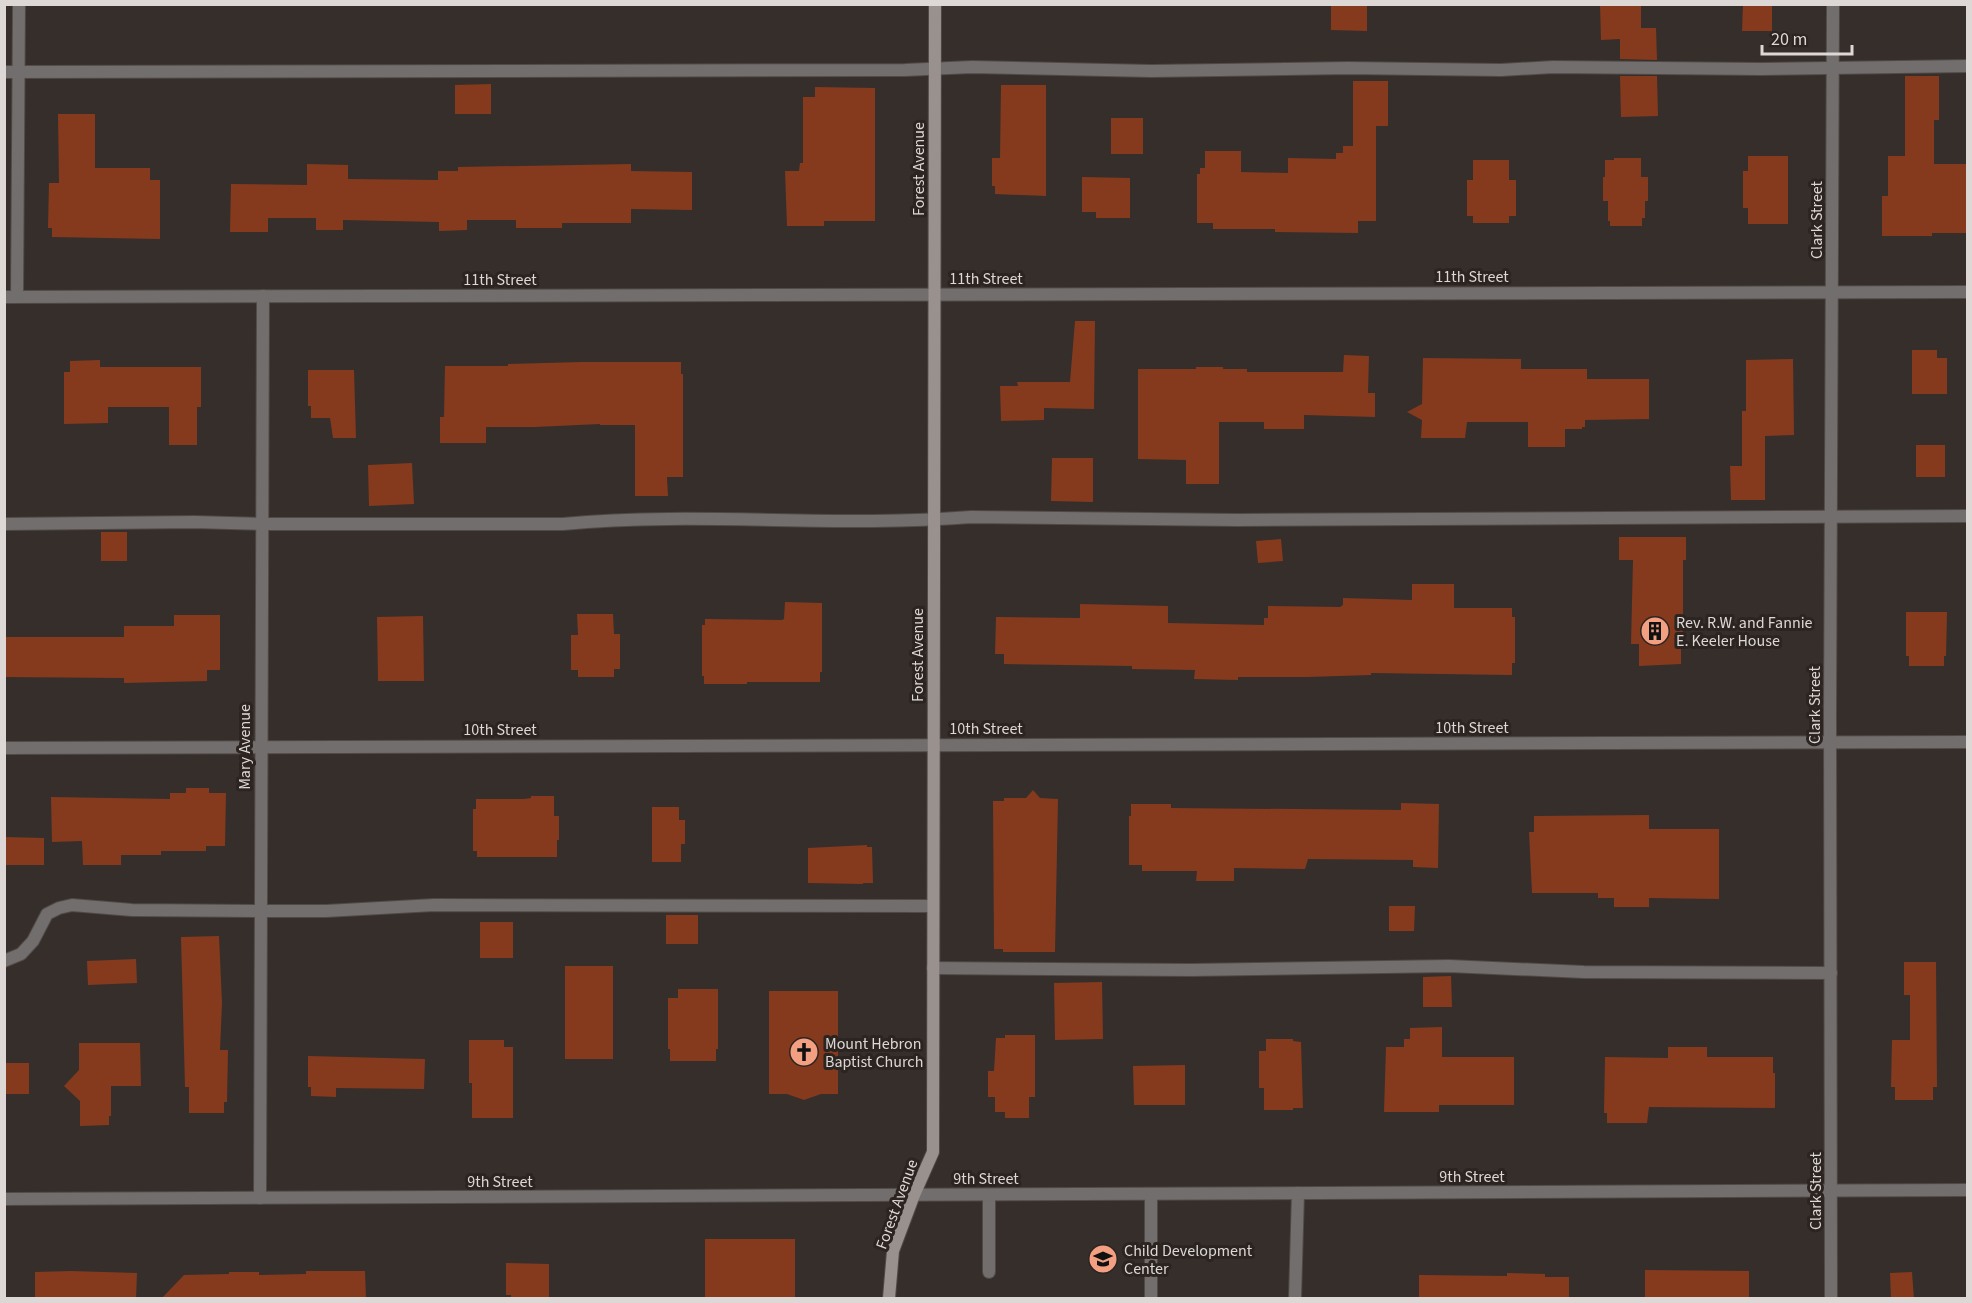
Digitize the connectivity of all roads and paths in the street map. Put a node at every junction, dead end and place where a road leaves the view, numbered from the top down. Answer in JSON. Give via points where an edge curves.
{"nodes":[{"id":1,"x":19,"y":4,"type":"edge"},
{"id":2,"x":935,"y":4,"type":"edge"},
{"id":3,"x":1833,"y":4,"type":"edge"},
{"id":4,"x":1968,"y":66,"type":"edge"},
{"id":5,"x":935,"y":69,"type":"junction"},
{"id":6,"x":1832,"y":69,"type":"junction"},
{"id":7,"x":4,"y":72,"type":"edge"},
{"id":8,"x":18,"y":72,"type":"junction"},
{"id":9,"x":1832,"y":292,"type":"junction"},
{"id":10,"x":1968,"y":292,"type":"edge"},
{"id":11,"x":935,"y":294,"type":"junction"},
{"id":12,"x":263,"y":296,"type":"junction"},
{"id":13,"x":11,"y":297,"type":"edge"},
{"id":14,"x":1968,"y":516,"type":"edge"},
{"id":15,"x":1832,"y":518,"type":"junction"},
{"id":16,"x":934,"y":520,"type":"junction"},
{"id":17,"x":4,"y":524,"type":"edge"},
{"id":18,"x":262,"y":524,"type":"junction"},
{"id":19,"x":1830,"y":742,"type":"junction"},
{"id":20,"x":1968,"y":742,"type":"edge"},
{"id":21,"x":934,"y":745,"type":"junction"},
{"id":22,"x":261,"y":747,"type":"junction"},
{"id":23,"x":4,"y":748,"type":"edge"},
{"id":24,"x":933,"y":906,"type":"junction"},
{"id":25,"x":260,"y":911,"type":"junction"},
{"id":26,"x":4,"y":961,"type":"edge"},
{"id":27,"x":933,"y":968,"type":"junction"},
{"id":28,"x":1832,"y":973,"type":"junction"},
{"id":29,"x":1968,"y":1190,"type":"edge"},
{"id":30,"x":1832,"y":1191,"type":"junction"},
{"id":31,"x":1298,"y":1193,"type":"junction"},
{"id":32,"x":1151,"y":1194,"type":"junction"},
{"id":33,"x":914,"y":1195,"type":"junction"},
{"id":34,"x":989,"y":1195,"type":"junction"},
{"id":35,"x":260,"y":1198,"type":"junction"},
{"id":36,"x":4,"y":1199,"type":"edge"},
{"id":37,"x":989,"y":1272,"type":"dead end"},
{"id":38,"x":890,"y":1299,"type":"edge"},
{"id":39,"x":1151,"y":1299,"type":"edge"},
{"id":40,"x":1295,"y":1299,"type":"edge"},
{"id":41,"x":1832,"y":1299,"type":"edge"}],
"edges":[{"from":1,"to":8,"type":"street"},
{"from":2,"to":5,"type":"street","name":"Forest Avenue"},
{"from":3,"to":6,"type":"street","name":"Clark Street"},
{"from":4,"to":6,"type":"street"},
{"from":5,"to":6,"type":"street"},
{"from":5,"to":8,"type":"street"},
{"from":5,"to":11,"type":"street","name":"Forest Avenue"},
{"from":6,"to":9,"type":"street","name":"Clark Street"},
{"from":7,"to":8,"type":"street"},
{"from":8,"to":13,"type":"street"},
{"from":9,"to":10,"type":"street","name":"11th Street"},
{"from":9,"to":11,"type":"street","name":"11th Street"},
{"from":9,"to":15,"type":"street","name":"Clark Street"},
{"from":11,"to":12,"type":"street","name":"11th Street"},
{"from":11,"to":16,"type":"street","name":"Forest Avenue"},
{"from":12,"to":13,"type":"street","name":"11th Street"},
{"from":12,"to":18,"type":"street","name":"Mary Avenue"},
{"from":14,"to":15,"type":"street"},
{"from":15,"to":16,"type":"street"},
{"from":15,"to":19,"type":"street","name":"Clark Street"},
{"from":16,"to":18,"type":"street"},
{"from":16,"to":21,"type":"street","name":"Forest Avenue"},
{"from":17,"to":18,"type":"street"},
{"from":18,"to":22,"type":"street","name":"Mary Avenue"},
{"from":19,"to":20,"type":"street","name":"10th Street"},
{"from":19,"to":21,"type":"street","name":"10th Street"},
{"from":19,"to":28,"type":"street","name":"Clark Street"},
{"from":21,"to":22,"type":"street","name":"10th Street"},
{"from":21,"to":24,"type":"street","name":"Forest Avenue"},
{"from":22,"to":23,"type":"street","name":"10th Street"},
{"from":22,"to":25,"type":"street","name":"Mary Avenue"},
{"from":24,"to":25,"type":"street","via":[[434,905]]},
{"from":24,"to":27,"type":"street","name":"Forest Avenue"},
{"from":25,"to":26,"type":"street","via":[[132,910],[72,905],[47,914],[33,941],[21,954]]},
{"from":25,"to":35,"type":"street","name":"Mary Avenue"},
{"from":27,"to":28,"type":"street","via":[[1449,966],[1608,972]]},
{"from":27,"to":33,"type":"street","name":"Forest Avenue","via":[[933,1152]]},
{"from":28,"to":30,"type":"street","name":"Clark Street"},
{"from":29,"to":30,"type":"street","name":"9th Street"},
{"from":30,"to":31,"type":"street","name":"9th Street"},
{"from":30,"to":41,"type":"street","name":"Clark Street"},
{"from":31,"to":32,"type":"street","name":"9th Street"},
{"from":31,"to":40,"type":"street"},
{"from":32,"to":34,"type":"street","name":"9th Street"},
{"from":32,"to":39,"type":"street"},
{"from":33,"to":34,"type":"street","name":"9th Street"},
{"from":33,"to":35,"type":"street","name":"9th Street"},
{"from":33,"to":38,"type":"street","name":"Forest Avenue","via":[[893,1251]]},
{"from":34,"to":37,"type":"street"},
{"from":35,"to":36,"type":"street","name":"9th Street"}]}
